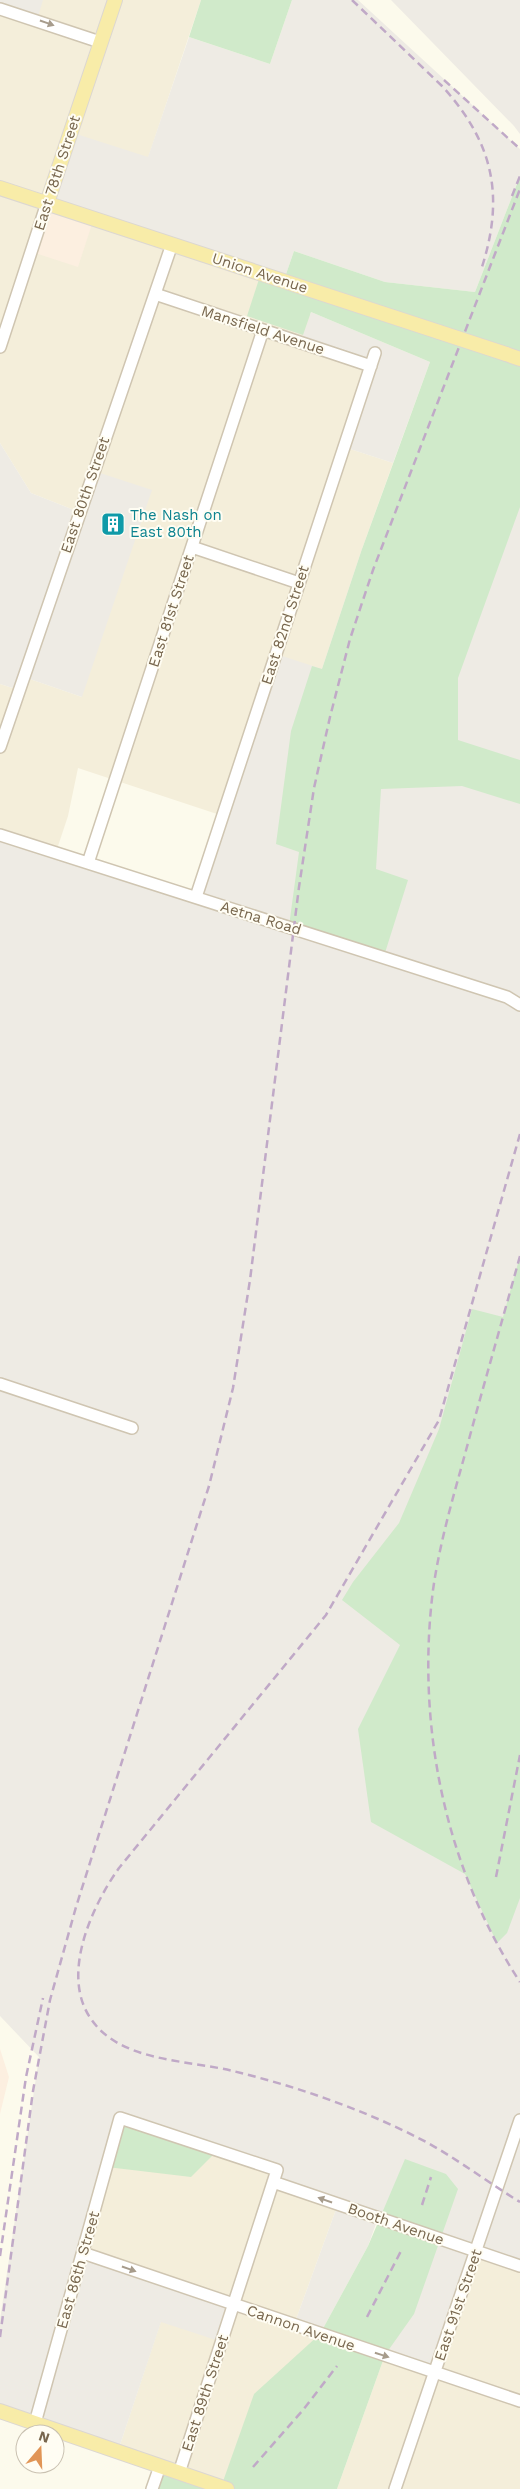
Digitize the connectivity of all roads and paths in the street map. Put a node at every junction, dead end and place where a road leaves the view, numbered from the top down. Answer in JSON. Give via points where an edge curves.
{"nodes":[{"id":1,"x":115,"y":0,"type":"edge"},
{"id":2,"x":0,"y":9,"type":"edge"},
{"id":3,"x":100,"y":42,"type":"junction"},
{"id":4,"x":0,"y":188,"type":"edge"},
{"id":5,"x":47,"y":203,"type":"junction"},
{"id":6,"x":172,"y":244,"type":"junction"},
{"id":7,"x":155,"y":294,"type":"junction"},
{"id":8,"x":264,"y":330,"type":"junction"},
{"id":9,"x":0,"y":347,"type":"edge"},
{"id":10,"x":375,"y":353,"type":"dead end"},
{"id":11,"x":520,"y":359,"type":"edge"},
{"id":12,"x":371,"y":366,"type":"junction"},
{"id":13,"x":192,"y":547,"type":"junction"},
{"id":14,"x":299,"y":583,"type":"junction"},
{"id":15,"x":0,"y":747,"type":"edge"},
{"id":16,"x":0,"y":835,"type":"edge"},
{"id":17,"x":88,"y":862,"type":"junction"},
{"id":18,"x":196,"y":897,"type":"junction"},
{"id":19,"x":520,"y":1005,"type":"edge"},
{"id":20,"x":0,"y":1384,"type":"edge"},
{"id":21,"x":132,"y":1428,"type":"dead end"},
{"id":22,"x":520,"y":2120,"type":"edge"},
{"id":23,"x":277,"y":2170,"type":"joint"},
{"id":24,"x":273,"y":2182,"type":"junction"},
{"id":25,"x":476,"y":2251,"type":"junction"},
{"id":26,"x":83,"y":2253,"type":"junction"},
{"id":27,"x":520,"y":2266,"type":"edge"},
{"id":28,"x":234,"y":2305,"type":"junction"},
{"id":29,"x":436,"y":2372,"type":"junction"},
{"id":30,"x":520,"y":2401,"type":"edge"},
{"id":31,"x":0,"y":2411,"type":"edge"},
{"id":32,"x":36,"y":2423,"type":"junction"},
{"id":33,"x":160,"y":2466,"type":"junction"},
{"id":34,"x":179,"y":2473,"type":"junction"},
{"id":35,"x":152,"y":2489,"type":"edge"},
{"id":36,"x":227,"y":2489,"type":"edge"},
{"id":37,"x":395,"y":2489,"type":"edge"}],
"edges":[{"from":1,"to":3,"type":"main road","name":"East 78th Street"},
{"from":2,"to":3,"type":"street","one_way":true},
{"from":3,"to":5,"type":"main road","name":"East 78th Street"},
{"from":4,"to":5,"type":"main road","name":"Union Avenue"},
{"from":5,"to":6,"type":"main road","name":"Union Avenue"},
{"from":5,"to":9,"type":"street","name":"East 78th Street"},
{"from":6,"to":7,"type":"street","name":"East 80th Street"},
{"from":6,"to":11,"type":"main road","name":"Union Avenue","bridge":true},
{"from":7,"to":8,"type":"street","name":"Mansfield Avenue"},
{"from":7,"to":15,"type":"street","name":"East 80th Street"},
{"from":8,"to":12,"type":"street","name":"Mansfield Avenue"},
{"from":8,"to":13,"type":"street","name":"East 81st Street"},
{"from":10,"to":12,"type":"street","name":"East 82nd Street"},
{"from":12,"to":14,"type":"street","name":"East 82nd Street"},
{"from":13,"to":14,"type":"street"},
{"from":13,"to":17,"type":"street","name":"East 81st Street"},
{"from":14,"to":18,"type":"street","name":"East 82nd Street"},
{"from":16,"to":17,"type":"street","name":"Aetna Road"},
{"from":17,"to":18,"type":"street","name":"Aetna Road"},
{"from":18,"to":19,"type":"street","name":"Aetna Road","via":[[413,965],[507,997]]},
{"from":20,"to":21,"type":"street"},
{"from":22,"to":25,"type":"street","name":"East 91st Street"},
{"from":23,"to":24,"type":"street","name":"East 89th Street"},
{"from":23,"to":26,"type":"street","name":"East 86th Street","via":[[120,2118]]},
{"from":25,"to":24,"type":"street","name":"Booth Avenue","one_way":true},
{"from":24,"to":28,"type":"street","name":"East 89th Street"},
{"from":25,"to":27,"type":"street","name":"Booth Avenue"},
{"from":25,"to":29,"type":"street","name":"East 91st Street"},
{"from":26,"to":28,"type":"street","name":"Cannon Avenue","one_way":true},
{"from":26,"to":32,"type":"street","name":"East 86th Street"},
{"from":28,"to":29,"type":"street","name":"Cannon Avenue","one_way":true},
{"from":28,"to":34,"type":"street","name":"East 89th Street"},
{"from":29,"to":30,"type":"street","name":"Cannon Avenue"},
{"from":29,"to":37,"type":"street","name":"East 91st Street"},
{"from":31,"to":32,"type":"main road"},
{"from":32,"to":33,"type":"main road"},
{"from":33,"to":34,"type":"main road"},
{"from":33,"to":35,"type":"street"},
{"from":34,"to":36,"type":"main road"}]}
